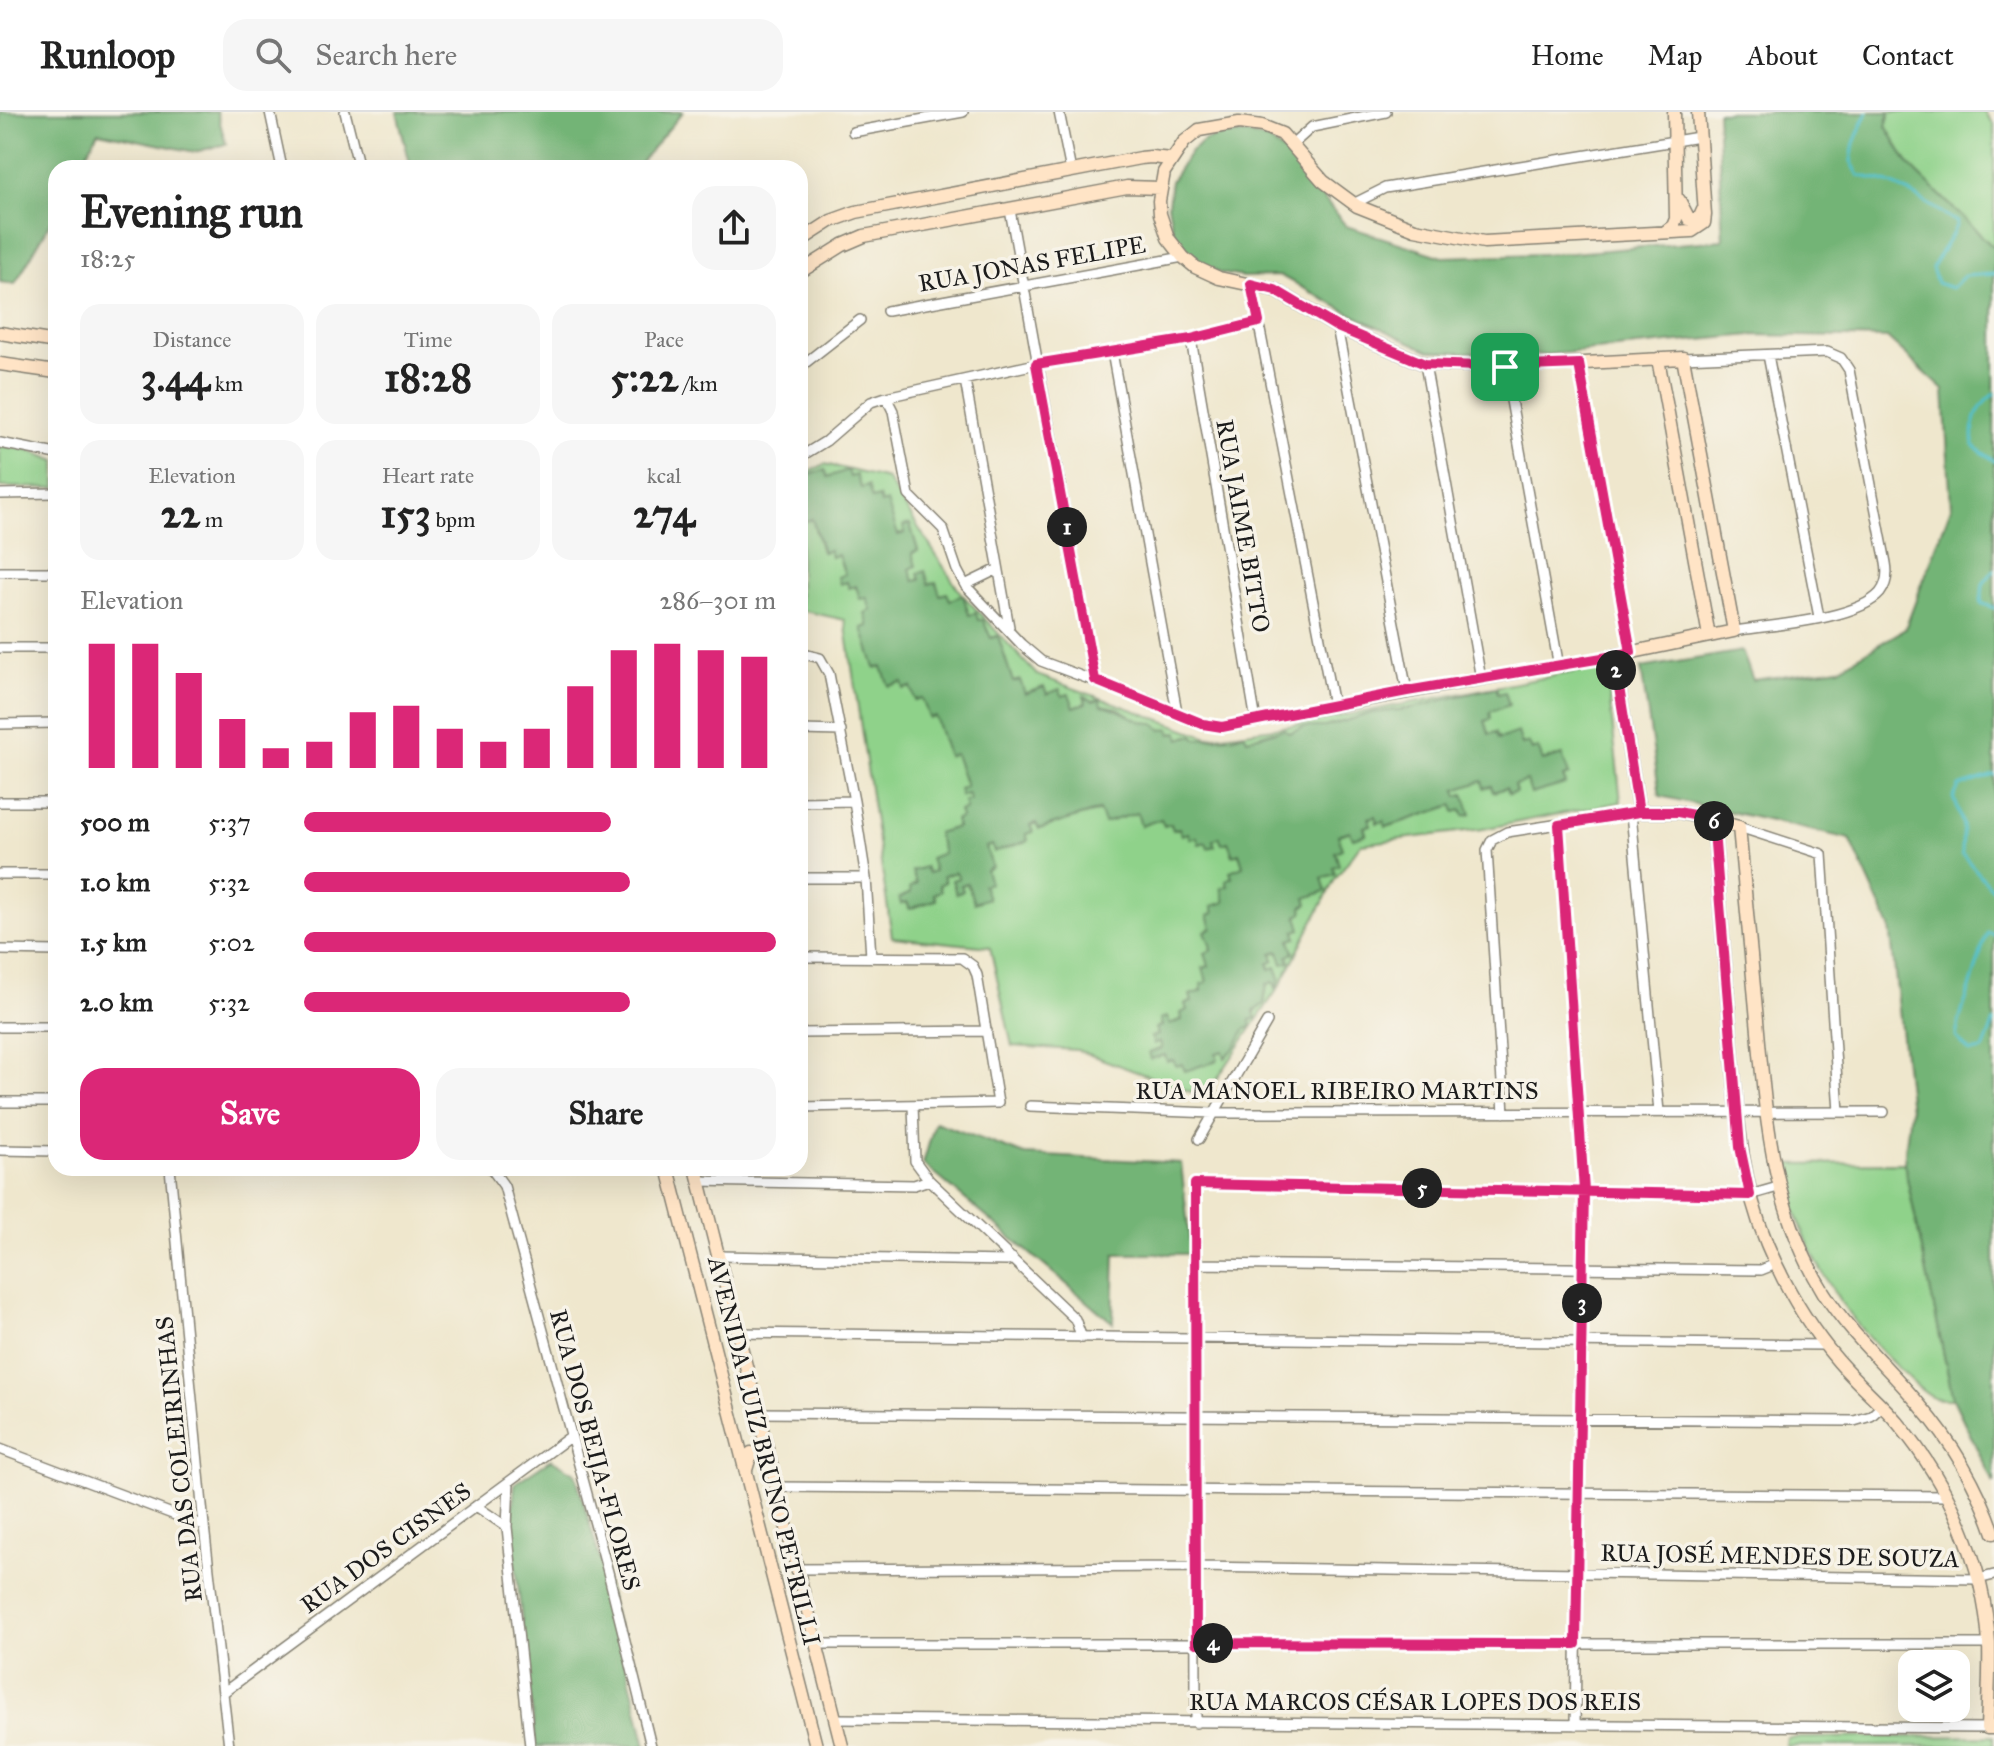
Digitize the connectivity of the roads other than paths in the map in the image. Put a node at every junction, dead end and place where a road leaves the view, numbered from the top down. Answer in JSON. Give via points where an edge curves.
{"nodes":[{"id":1,"x":270,"y":112,"type":"edge"},
{"id":2,"x":345,"y":112,"type":"edge"},
{"id":3,"x":963,"y":112,"type":"edge"},
{"id":4,"x":1059,"y":112,"type":"edge"},
{"id":5,"x":1386,"y":112,"type":"edge"},
{"id":6,"x":1674,"y":112,"type":"edge"},
{"id":7,"x":1698,"y":112,"type":"edge"},
{"id":8,"x":853,"y":132,"type":"dead end"},
{"id":9,"x":1699,"y":137,"type":"junction"},
{"id":10,"x":1675,"y":140,"type":"junction"},
{"id":11,"x":1293,"y":144,"type":"junction"},
{"id":12,"x":1171,"y":159,"type":"junction"},
{"id":13,"x":280,"y":160,"type":"edge"},
{"id":14,"x":357,"y":160,"type":"edge"},
{"id":15,"x":1071,"y":171,"type":"junction"},
{"id":16,"x":1000,"y":185,"type":"junction"},
{"id":17,"x":1161,"y":188,"type":"junction"},
{"id":18,"x":1077,"y":197,"type":"junction"},
{"id":19,"x":1678,"y":197,"type":"junction"},
{"id":20,"x":1353,"y":204,"type":"junction"},
{"id":21,"x":1705,"y":205,"type":"junction"},
{"id":22,"x":1006,"y":210,"type":"junction"},
{"id":23,"x":831,"y":221,"type":"junction"},
{"id":24,"x":1665,"y":232,"type":"junction"},
{"id":25,"x":808,"y":236,"type":"edge"},
{"id":26,"x":843,"y":245,"type":"junction"},
{"id":27,"x":1183,"y":257,"type":"junction"},
{"id":28,"x":808,"y":267,"type":"edge"},
{"id":29,"x":1251,"y":284,"type":"junction"},
{"id":30,"x":1022,"y":287,"type":"junction"},
{"id":31,"x":887,"y":311,"type":"dead end"},
{"id":32,"x":860,"y":320,"type":"dead end"},
{"id":33,"x":1259,"y":322,"type":"junction"},
{"id":34,"x":1337,"y":327,"type":"junction"},
{"id":35,"x":0,"y":333,"type":"edge"},
{"id":36,"x":1191,"y":339,"type":"junction"},
{"id":37,"x":48,"y":341,"type":"edge"},
{"id":38,"x":1112,"y":352,"type":"junction"},
{"id":39,"x":1768,"y":355,"type":"junction"},
{"id":40,"x":1683,"y":358,"type":"junction"},
{"id":41,"x":1658,"y":359,"type":"junction"},
{"id":42,"x":808,"y":361,"type":"edge"},
{"id":43,"x":0,"y":364,"type":"edge"},
{"id":44,"x":1036,"y":364,"type":"junction"},
{"id":45,"x":1425,"y":364,"type":"junction"},
{"id":46,"x":1579,"y":364,"type":"junction"},
{"id":47,"x":1505,"y":367,"type":"junction"},
{"id":48,"x":48,"y":371,"type":"edge"},
{"id":49,"x":965,"y":380,"type":"junction"},
{"id":50,"x":886,"y":397,"type":"junction"},
{"id":51,"x":0,"y":443,"type":"edge"},
{"id":52,"x":48,"y":452,"type":"edge"},
{"id":53,"x":808,"y":452,"type":"edge"},
{"id":54,"x":48,"y":493,"type":"edge"},
{"id":55,"x":0,"y":494,"type":"edge"},
{"id":56,"x":998,"y":569,"type":"junction"},
{"id":57,"x":0,"y":572,"type":"edge"},
{"id":58,"x":48,"y":572,"type":"edge"},
{"id":59,"x":965,"y":585,"type":"junction"},
{"id":60,"x":1819,"y":617,"type":"junction"},
{"id":61,"x":1009,"y":631,"type":"junction"},
{"id":62,"x":1734,"y":631,"type":"junction"},
{"id":63,"x":1709,"y":636,"type":"junction"},
{"id":64,"x":0,"y":648,"type":"edge"},
{"id":65,"x":48,"y":648,"type":"edge"},
{"id":66,"x":1631,"y":652,"type":"junction"},
{"id":67,"x":808,"y":655,"type":"edge"},
{"id":68,"x":1614,"y":656,"type":"junction"},
{"id":69,"x":1559,"y":667,"type":"junction"},
{"id":70,"x":1481,"y":679,"type":"junction"},
{"id":71,"x":1095,"y":680,"type":"junction"},
{"id":72,"x":1407,"y":691,"type":"junction"},
{"id":73,"x":1333,"y":705,"type":"junction"},
{"id":74,"x":1177,"y":712,"type":"junction"},
{"id":75,"x":1256,"y":721,"type":"junction"},
{"id":76,"x":48,"y":723,"type":"edge"},
{"id":77,"x":0,"y":724,"type":"edge"},
{"id":78,"x":808,"y":730,"type":"edge"},
{"id":79,"x":841,"y":731,"type":"junction"},
{"id":80,"x":854,"y":801,"type":"junction"},
{"id":81,"x":0,"y":802,"type":"edge"},
{"id":82,"x":48,"y":802,"type":"edge"},
{"id":83,"x":808,"y":802,"type":"edge"},
{"id":84,"x":1635,"y":812,"type":"junction"},
{"id":85,"x":1713,"y":819,"type":"junction"},
{"id":86,"x":1559,"y":825,"type":"junction"},
{"id":87,"x":1739,"y":827,"type":"junction"},
{"id":88,"x":0,"y":874,"type":"edge"},
{"id":89,"x":48,"y":874,"type":"edge"},
{"id":90,"x":808,"y":878,"type":"edge"},
{"id":91,"x":866,"y":878,"type":"junction"},
{"id":92,"x":0,"y":950,"type":"edge"},
{"id":93,"x":48,"y":951,"type":"edge"},
{"id":94,"x":808,"y":957,"type":"edge"},
{"id":95,"x":871,"y":957,"type":"junction"},
{"id":96,"x":1267,"y":1022,"type":"dead end"},
{"id":97,"x":0,"y":1027,"type":"edge"},
{"id":98,"x":48,"y":1027,"type":"edge"},
{"id":99,"x":987,"y":1031,"type":"junction"},
{"id":100,"x":808,"y":1033,"type":"edge"},
{"id":101,"x":0,"y":1102,"type":"edge"},
{"id":102,"x":48,"y":1102,"type":"edge"},
{"id":103,"x":913,"y":1105,"type":"junction"},
{"id":104,"x":1030,"y":1106,"type":"dead end"},
{"id":105,"x":808,"y":1107,"type":"edge"},
{"id":106,"x":1580,"y":1112,"type":"junction"},
{"id":107,"x":1659,"y":1112,"type":"junction"},
{"id":108,"x":1737,"y":1112,"type":"junction"},
{"id":109,"x":1765,"y":1112,"type":"junction"},
{"id":110,"x":1839,"y":1112,"type":"junction"},
{"id":111,"x":1884,"y":1112,"type":"dead end"},
{"id":112,"x":1213,"y":1113,"type":"junction"},
{"id":113,"x":1504,"y":1113,"type":"junction"},
{"id":114,"x":1199,"y":1139,"type":"dead end"},
{"id":115,"x":0,"y":1150,"type":"edge"},
{"id":116,"x":48,"y":1151,"type":"edge"},
{"id":117,"x":171,"y":1176,"type":"edge"},
{"id":118,"x":497,"y":1176,"type":"edge"},
{"id":119,"x":670,"y":1176,"type":"edge"},
{"id":120,"x":698,"y":1176,"type":"edge"},
{"id":121,"x":736,"y":1176,"type":"edge"},
{"id":122,"x":929,"y":1180,"type":"junction"},
{"id":123,"x":1778,"y":1187,"type":"junction"},
{"id":124,"x":1584,"y":1191,"type":"junction"},
{"id":125,"x":1750,"y":1195,"type":"junction"},
{"id":126,"x":718,"y":1256,"type":"junction"},
{"id":127,"x":1012,"y":1258,"type":"junction"},
{"id":128,"x":1195,"y":1264,"type":"junction"},
{"id":129,"x":1776,"y":1264,"type":"junction"},
{"id":130,"x":1583,"y":1268,"type":"junction"},
{"id":131,"x":737,"y":1333,"type":"junction"},
{"id":132,"x":1082,"y":1338,"type":"junction"},
{"id":133,"x":1195,"y":1340,"type":"junction"},
{"id":134,"x":1582,"y":1344,"type":"junction"},
{"id":135,"x":1825,"y":1345,"type":"junction"},
{"id":136,"x":723,"y":1377,"type":"junction"},
{"id":137,"x":1882,"y":1406,"type":"junction"},
{"id":138,"x":758,"y":1413,"type":"junction"},
{"id":139,"x":1195,"y":1415,"type":"junction"},
{"id":140,"x":1580,"y":1418,"type":"junction"},
{"id":141,"x":571,"y":1436,"type":"junction"},
{"id":142,"x":765,"y":1442,"type":"junction"},
{"id":143,"x":0,"y":1449,"type":"edge"},
{"id":144,"x":770,"y":1463,"type":"junction"},
{"id":145,"x":746,"y":1470,"type":"junction"},
{"id":146,"x":509,"y":1482,"type":"junction"},
{"id":147,"x":776,"y":1487,"type":"junction"},
{"id":148,"x":1195,"y":1490,"type":"junction"},
{"id":149,"x":1579,"y":1494,"type":"junction"},
{"id":150,"x":1946,"y":1496,"type":"junction"},
{"id":151,"x":476,"y":1506,"type":"junction"},
{"id":152,"x":204,"y":1526,"type":"junction"},
{"id":153,"x":507,"y":1527,"type":"junction"},
{"id":154,"x":1994,"y":1533,"type":"edge"},
{"id":155,"x":1195,"y":1567,"type":"junction"},
{"id":156,"x":797,"y":1569,"type":"junction"},
{"id":157,"x":1578,"y":1573,"type":"junction"},
{"id":158,"x":1994,"y":1575,"type":"edge"},
{"id":159,"x":1978,"y":1579,"type":"junction"},
{"id":160,"x":1196,"y":1643,"type":"junction"},
{"id":161,"x":816,"y":1644,"type":"junction"},
{"id":162,"x":1576,"y":1644,"type":"junction"},
{"id":163,"x":1989,"y":1644,"type":"junction"},
{"id":164,"x":224,"y":1692,"type":"junction"},
{"id":165,"x":835,"y":1719,"type":"junction"},
{"id":166,"x":1196,"y":1723,"type":"junction"},
{"id":167,"x":1575,"y":1725,"type":"junction"},
{"id":168,"x":1991,"y":1728,"type":"edge"},
{"id":169,"x":229,"y":1746,"type":"edge"},
{"id":170,"x":530,"y":1746,"type":"edge"},
{"id":171,"x":651,"y":1746,"type":"edge"},
{"id":172,"x":816,"y":1746,"type":"edge"},
{"id":173,"x":842,"y":1746,"type":"edge"}],
"edges":[{"from":1,"to":13,"type":"street"},
{"from":2,"to":14,"type":"street"},
{"from":3,"to":8,"type":"street"},
{"from":4,"to":15,"type":"street"},
{"from":5,"to":11,"type":"street","via":[[1312,127]]},
{"from":6,"to":10,"type":"street"},
{"from":7,"to":9,"type":"street"},
{"from":9,"to":10,"type":"street"},
{"from":9,"to":21,"type":"street"},
{"from":10,"to":19,"type":"street"},
{"from":10,"to":20,"type":"street","via":[[1385,188]]},
{"from":11,"to":12,"type":"street","via":[[1262,126],[1239,123],[1199,130]]},
{"from":11,"to":20,"type":"street","via":[[1323,181]]},
{"from":12,"to":15,"type":"street","via":[[1151,157]]},
{"from":12,"to":17,"type":"street"},
{"from":15,"to":16,"type":"street"},
{"from":15,"to":18,"type":"street"},
{"from":16,"to":22,"type":"street","via":[[998,200]]},
{"from":16,"to":23,"type":"street"},
{"from":17,"to":18,"type":"street","via":[[1127,187]]},
{"from":17,"to":27,"type":"street","via":[[1163,226]]},
{"from":18,"to":22,"type":"street"},
{"from":19,"to":21,"type":"street","via":[[1692,220],[1699,219]]},
{"from":19,"to":24,"type":"street","via":[[1676,219]]},
{"from":20,"to":24,"type":"street","via":[[1415,229],[1484,242]]},
{"from":21,"to":24,"type":"street","via":[[1704,223],[1692,231]]},
{"from":22,"to":26,"type":"street","via":[[864,236]]},
{"from":22,"to":30,"type":"street"},
{"from":23,"to":25,"type":"street"},
{"from":23,"to":26,"type":"street"},
{"from":26,"to":28,"type":"street"},
{"from":27,"to":29,"type":"street","via":[[1206,273]]},
{"from":27,"to":30,"type":"street","name":"RUA JONAS FELIPE"},
{"from":29,"to":33,"type":"street"},
{"from":29,"to":34,"type":"street","via":[[1275,290]]},
{"from":30,"to":31,"type":"street","name":"RUA JONAS FELIPE"},
{"from":30,"to":44,"type":"street"},
{"from":32,"to":42,"type":"street"},
{"from":33,"to":36,"type":"street"},
{"from":33,"to":73,"type":"street"},
{"from":34,"to":45,"type":"street"},
{"from":34,"to":72,"type":"street"},
{"from":35,"to":37,"type":"street"},
{"from":36,"to":38,"type":"street"},
{"from":36,"to":75,"type":"street","name":"RUA JAIME BITTO"},
{"from":38,"to":44,"type":"street"},
{"from":38,"to":74,"type":"street"},
{"from":39,"to":40,"type":"street"},
{"from":39,"to":60,"type":"street"},
{"from":39,"to":60,"type":"street","via":[[1827,352],[1841,358],[1849,370],[1886,581],[1882,591],[1861,606]]},
{"from":40,"to":41,"type":"street"},
{"from":40,"to":62,"type":"street"},
{"from":41,"to":46,"type":"street"},
{"from":41,"to":63,"type":"street"},
{"from":43,"to":48,"type":"street"},
{"from":44,"to":49,"type":"street"},
{"from":44,"to":71,"type":"street"},
{"from":45,"to":47,"type":"street"},
{"from":45,"to":70,"type":"street"},
{"from":46,"to":47,"type":"street"},
{"from":46,"to":66,"type":"street"},
{"from":47,"to":69,"type":"street"},
{"from":49,"to":50,"type":"street"},
{"from":49,"to":56,"type":"street"},
{"from":50,"to":53,"type":"street","via":[[871,402]]},
{"from":50,"to":59,"type":"street","via":[[909,495],[943,529]]},
{"from":51,"to":52,"type":"street"},
{"from":54,"to":55,"type":"street"},
{"from":56,"to":59,"type":"street"},
{"from":56,"to":61,"type":"street"},
{"from":57,"to":58,"type":"street"},
{"from":59,"to":61,"type":"street"},
{"from":60,"to":62,"type":"street"},
{"from":61,"to":71,"type":"street","via":[[1033,656]]},
{"from":62,"to":63,"type":"street"},
{"from":63,"to":66,"type":"street"},
{"from":64,"to":65,"type":"street"},
{"from":66,"to":68,"type":"street"},
{"from":67,"to":79,"type":"street","via":[[820,658],[828,669]]},
{"from":68,"to":69,"type":"street"},
{"from":68,"to":84,"type":"street"},
{"from":69,"to":70,"type":"street"},
{"from":70,"to":72,"type":"street"},
{"from":71,"to":74,"type":"street"},
{"from":72,"to":73,"type":"street"},
{"from":73,"to":75,"type":"street"},
{"from":74,"to":75,"type":"street","via":[[1222,727]]},
{"from":76,"to":77,"type":"street"},
{"from":78,"to":79,"type":"street"},
{"from":79,"to":80,"type":"street"},
{"from":80,"to":83,"type":"street"},
{"from":80,"to":91,"type":"street"},
{"from":81,"to":82,"type":"street"},
{"from":84,"to":85,"type":"street"},
{"from":84,"to":86,"type":"street"},
{"from":84,"to":107,"type":"street"},
{"from":85,"to":87,"type":"street"},
{"from":85,"to":108,"type":"street"},
{"from":86,"to":106,"type":"street"},
{"from":86,"to":113,"type":"street","via":[[1507,832],[1489,844],[1486,853]]},
{"from":87,"to":109,"type":"street"},
{"from":87,"to":110,"type":"street","via":[[1822,854]]},
{"from":88,"to":89,"type":"street"},
{"from":90,"to":91,"type":"street"},
{"from":91,"to":95,"type":"street"},
{"from":92,"to":93,"type":"street"},
{"from":94,"to":95,"type":"street"},
{"from":95,"to":99,"type":"street","via":[[969,962],[977,975]]},
{"from":96,"to":112,"type":"street"},
{"from":97,"to":98,"type":"street"},
{"from":99,"to":100,"type":"street"},
{"from":99,"to":103,"type":"street","via":[[998,1103]]},
{"from":101,"to":102,"type":"street"},
{"from":103,"to":105,"type":"street"},
{"from":103,"to":122,"type":"street","via":[[915,1161]]},
{"from":104,"to":112,"type":"street","name":"RUA MANOEL RIBEIRO MARTINS"},
{"from":106,"to":107,"type":"street","name":"RUA MANOEL RIBEIRO MARTINS"},
{"from":106,"to":113,"type":"street","name":"RUA MANOEL RIBEIRO MARTINS"},
{"from":106,"to":124,"type":"street"},
{"from":107,"to":108,"type":"street","name":"RUA MANOEL RIBEIRO MARTINS"},
{"from":108,"to":109,"type":"street","name":"RUA MANOEL RIBEIRO MARTINS"},
{"from":108,"to":125,"type":"street"},
{"from":109,"to":110,"type":"street","name":"RUA MANOEL RIBEIRO MARTINS"},
{"from":109,"to":123,"type":"street"},
{"from":110,"to":111,"type":"street","name":"RUA MANOEL RIBEIRO MARTINS"},
{"from":112,"to":113,"type":"street","name":"RUA MANOEL RIBEIRO MARTINS"},
{"from":112,"to":114,"type":"street"},
{"from":115,"to":116,"type":"street"},
{"from":117,"to":152,"type":"street","name":"RUA DAS COLEIRINHAS"},
{"from":118,"to":141,"type":"street","name":"RUA DOS BEIJA-FLORES","via":[[504,1186]]},
{"from":119,"to":136,"type":"street","name":"AVENIDA LUIZ BRUNO PETRILLI"},
{"from":120,"to":126,"type":"street","name":"AVENIDA LUIZ BRUNO PETRILLI"},
{"from":121,"to":122,"type":"street","via":[[914,1185]]},
{"from":122,"to":127,"type":"street"},
{"from":123,"to":125,"type":"street"},
{"from":123,"to":154,"type":"street","via":[[1824,1292],[1860,1342],[1948,1441]]},
{"from":124,"to":125,"type":"street"},
{"from":124,"to":128,"type":"street","via":[[1195,1184]]},
{"from":124,"to":130,"type":"street"},
{"from":125,"to":129,"type":"street"},
{"from":126,"to":127,"type":"street"},
{"from":126,"to":131,"type":"street","name":"AVENIDA LUIZ BRUNO PETRILLI"},
{"from":127,"to":132,"type":"street","via":[[1075,1319]]},
{"from":128,"to":130,"type":"street"},
{"from":128,"to":133,"type":"street"},
{"from":129,"to":130,"type":"street","via":[[1761,1270]]},
{"from":129,"to":135,"type":"street"},
{"from":130,"to":134,"type":"street"},
{"from":131,"to":132,"type":"street"},
{"from":131,"to":138,"type":"street","name":"AVENIDA LUIZ BRUNO PETRILLI"},
{"from":132,"to":133,"type":"street"},
{"from":133,"to":134,"type":"street"},
{"from":133,"to":139,"type":"street"},
{"from":134,"to":135,"type":"street"},
{"from":134,"to":140,"type":"street"},
{"from":135,"to":137,"type":"street"},
{"from":136,"to":142,"type":"street","via":[[733,1388],[748,1444],[758,1447]]},
{"from":136,"to":145,"type":"street","name":"AVENIDA LUIZ BRUNO PETRILLI"},
{"from":137,"to":140,"type":"street","via":[[1854,1421]]},
{"from":137,"to":150,"type":"street","via":[[1924,1457]]},
{"from":138,"to":139,"type":"street"},
{"from":138,"to":142,"type":"street","name":"AVENIDA LUIZ BRUNO PETRILLI"},
{"from":139,"to":140,"type":"street"},
{"from":139,"to":148,"type":"street"},
{"from":140,"to":149,"type":"street"},
{"from":141,"to":146,"type":"street","name":"RUA DOS CISNES"},
{"from":141,"to":171,"type":"street","name":"RUA DOS BEIJA-FLORES"},
{"from":142,"to":144,"type":"street","name":"AVENIDA LUIZ BRUNO PETRILLI"},
{"from":143,"to":152,"type":"street"},
{"from":144,"to":145,"type":"street","via":[[751,1453]]},
{"from":144,"to":147,"type":"street","name":"AVENIDA LUIZ BRUNO PETRILLI"},
{"from":145,"to":172,"type":"street","name":"AVENIDA LUIZ BRUNO PETRILLI"},
{"from":146,"to":151,"type":"street","name":"RUA DOS CISNES"},
{"from":146,"to":153,"type":"street"},
{"from":147,"to":148,"type":"street"},
{"from":147,"to":156,"type":"street","name":"AVENIDA LUIZ BRUNO PETRILLI"},
{"from":148,"to":149,"type":"street"},
{"from":148,"to":155,"type":"street"},
{"from":149,"to":150,"type":"street"},
{"from":149,"to":157,"type":"street"},
{"from":150,"to":159,"type":"street"},
{"from":151,"to":153,"type":"street"},
{"from":151,"to":164,"type":"street","name":"RUA DOS CISNES"},
{"from":152,"to":164,"type":"street","name":"RUA DAS COLEIRINHAS"},
{"from":153,"to":170,"type":"street"},
{"from":155,"to":156,"type":"street","name":"RUA JOSÉ MENDES DE SOUZA"},
{"from":155,"to":157,"type":"street","name":"RUA JOSÉ MENDES DE SOUZA"},
{"from":155,"to":160,"type":"street"},
{"from":156,"to":161,"type":"street","name":"AVENIDA LUIZ BRUNO PETRILLI"},
{"from":157,"to":159,"type":"street","name":"RUA JOSÉ MENDES DE SOUZA"},
{"from":157,"to":162,"type":"street"},
{"from":158,"to":159,"type":"street","name":"RUA JOSÉ MENDES DE SOUZA"},
{"from":159,"to":163,"type":"street"},
{"from":160,"to":161,"type":"street"},
{"from":160,"to":162,"type":"street"},
{"from":160,"to":166,"type":"street"},
{"from":161,"to":165,"type":"street","name":"AVENIDA LUIZ BRUNO PETRILLI"},
{"from":162,"to":163,"type":"street"},
{"from":162,"to":167,"type":"street"},
{"from":163,"to":168,"type":"street"},
{"from":164,"to":169,"type":"street","name":"RUA DAS COLEIRINHAS"},
{"from":165,"to":166,"type":"street","name":"RUA MARCOS CÉSAR LOPES DOS REIS"},
{"from":165,"to":173,"type":"street","name":"AVENIDA LUIZ BRUNO PETRILLI"},
{"from":166,"to":167,"type":"street","name":"RUA MARCOS CÉSAR LOPES DOS REIS"},
{"from":167,"to":168,"type":"street","name":"RUA MARCOS CÉSAR LOPES DOS REIS"}]}
